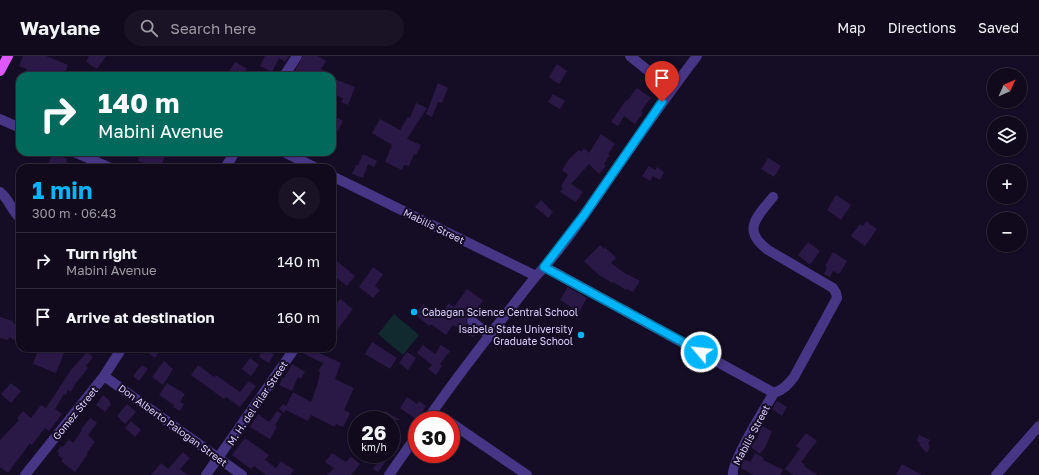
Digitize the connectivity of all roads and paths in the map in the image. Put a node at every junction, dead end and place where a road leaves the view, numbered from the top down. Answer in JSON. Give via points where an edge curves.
{"nodes":[{"id":1,"x":8,"y":56,"type":"edge"},
{"id":2,"x":297,"y":56,"type":"edge"},
{"id":3,"x":630,"y":56,"type":"edge"},
{"id":4,"x":697,"y":56,"type":"edge"},
{"id":5,"x":0,"y":71,"type":"edge"},
{"id":6,"x":287,"y":72,"type":"edge"},
{"id":7,"x":671,"y":89,"type":"junction"},
{"id":8,"x":0,"y":119,"type":"edge"},
{"id":9,"x":16,"y":126,"type":"edge"},
{"id":10,"x":83,"y":156,"type":"edge"},
{"id":11,"x":292,"y":156,"type":"edge"},
{"id":12,"x":102,"y":164,"type":"edge"},
{"id":13,"x":308,"y":164,"type":"edge"},
{"id":14,"x":336,"y":178,"type":"edge"},
{"id":15,"x":0,"y":192,"type":"edge"},
{"id":16,"x":773,"y":197,"type":"dead end"},
{"id":17,"x":16,"y":213,"type":"edge"},
{"id":18,"x":544,"y":267,"type":"junction"},
{"id":19,"x":536,"y":276,"type":"junction"},
{"id":20,"x":472,"y":321,"type":"dead end"},
{"id":21,"x":489,"y":335,"type":"junction"},
{"id":22,"x":119,"y":352,"type":"edge"},
{"id":23,"x":293,"y":352,"type":"edge"},
{"id":24,"x":104,"y":376,"type":"junction"},
{"id":25,"x":774,"y":393,"type":"junction"},
{"id":26,"x":433,"y":411,"type":"edge"},
{"id":27,"x":1039,"y":426,"type":"edge"},
{"id":28,"x":460,"y":429,"type":"edge"},
{"id":29,"x":408,"y":448,"type":"edge"},
{"id":30,"x":219,"y":458,"type":"junction"},
{"id":31,"x":25,"y":475,"type":"edge"},
{"id":32,"x":206,"y":475,"type":"edge"},
{"id":33,"x":242,"y":475,"type":"edge"},
{"id":34,"x":389,"y":475,"type":"edge"},
{"id":35,"x":527,"y":475,"type":"edge"},
{"id":36,"x":733,"y":475,"type":"edge"},
{"id":37,"x":996,"y":475,"type":"edge"}],
"edges":[{"from":1,"to":5,"type":"main road"},
{"from":2,"to":6,"type":"street"},
{"from":3,"to":7,"type":"street"},
{"from":4,"to":7,"type":"street"},
{"from":7,"to":18,"type":"street","via":[[584,215]]},
{"from":8,"to":9,"type":"street"},
{"from":10,"to":12,"type":"street"},
{"from":11,"to":13,"type":"street"},
{"from":14,"to":19,"type":"street","name":"Mabilis Street"},
{"from":15,"to":17,"type":"street","via":[[8,199]]},
{"from":16,"to":25,"type":"street","via":[[758,216],[753,228],[758,243],[833,288],[837,298],[794,377],[781,391]]},
{"from":18,"to":19,"type":"street"},
{"from":18,"to":25,"type":"street","name":"Mabilis Street"},
{"from":19,"to":21,"type":"street"},
{"from":20,"to":21,"type":"street"},
{"from":21,"to":26,"type":"street"},
{"from":22,"to":24,"type":"street","name":"Gomez Street"},
{"from":23,"to":30,"type":"street","name":"M. H. del Pilar Street"},
{"from":24,"to":30,"type":"street","name":"Don Alberto Palogan Street"},
{"from":24,"to":31,"type":"street","name":"Gomez Street"},
{"from":25,"to":36,"type":"street","name":"Mabilis Street","via":[[742,448],[732,471]]},
{"from":27,"to":37,"type":"street"},
{"from":28,"to":35,"type":"street"},
{"from":29,"to":34,"type":"street"},
{"from":30,"to":32,"type":"street","name":"M. H. del Pilar Street"},
{"from":30,"to":33,"type":"street","name":"Don Alberto Palogan Street"}]}
